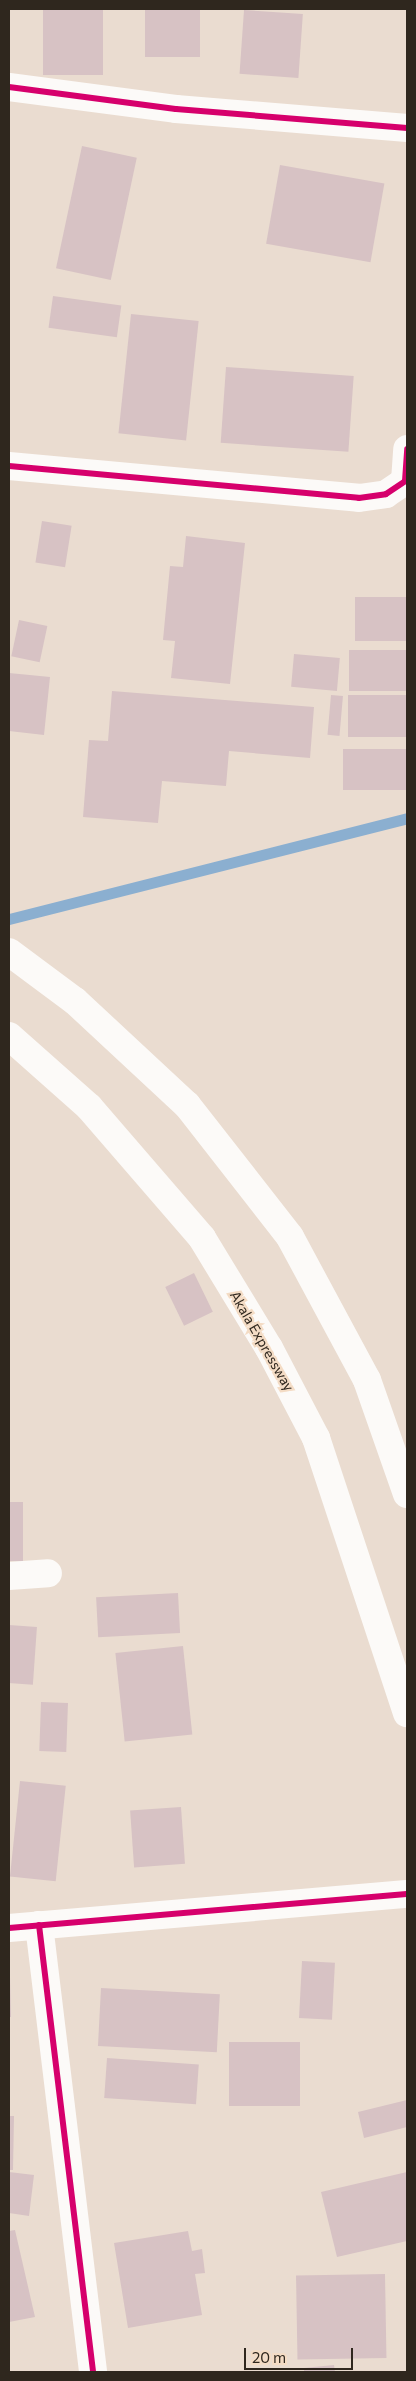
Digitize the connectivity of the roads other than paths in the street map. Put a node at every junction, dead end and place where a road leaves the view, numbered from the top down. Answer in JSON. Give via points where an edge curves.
{"nodes":[{"id":1,"x":9,"y":87,"type":"edge"},
{"id":2,"x":407,"y":128,"type":"edge"},
{"id":3,"x":407,"y":449,"type":"edge"},
{"id":4,"x":9,"y":466,"type":"edge"},
{"id":5,"x":9,"y":952,"type":"edge"},
{"id":6,"x":9,"y":1036,"type":"edge"},
{"id":7,"x":407,"y":1494,"type":"edge"},
{"id":8,"x":48,"y":1573,"type":"dead end"},
{"id":9,"x":9,"y":1576,"type":"edge"},
{"id":10,"x":407,"y":1713,"type":"edge"},
{"id":11,"x":407,"y":1894,"type":"edge"},
{"id":12,"x":39,"y":1925,"type":"junction"},
{"id":13,"x":9,"y":1928,"type":"edge"},
{"id":14,"x":93,"y":2372,"type":"edge"}],
"edges":[{"from":1,"to":2,"type":"street","via":[[176,109]]},
{"from":3,"to":4,"type":"street","via":[[405,481],[386,494],[359,498]]},
{"from":5,"to":7,"type":"street","via":[[75,1001],[187,1105],[290,1237],[367,1380]]},
{"from":6,"to":10,"type":"street","name":"Akala Expressway","via":[[89,1107],[202,1238],[268,1348],[316,1438]]},
{"from":8,"to":9,"type":"street"},
{"from":11,"to":12,"type":"street"},
{"from":12,"to":13,"type":"street"},
{"from":12,"to":14,"type":"street"}]}
